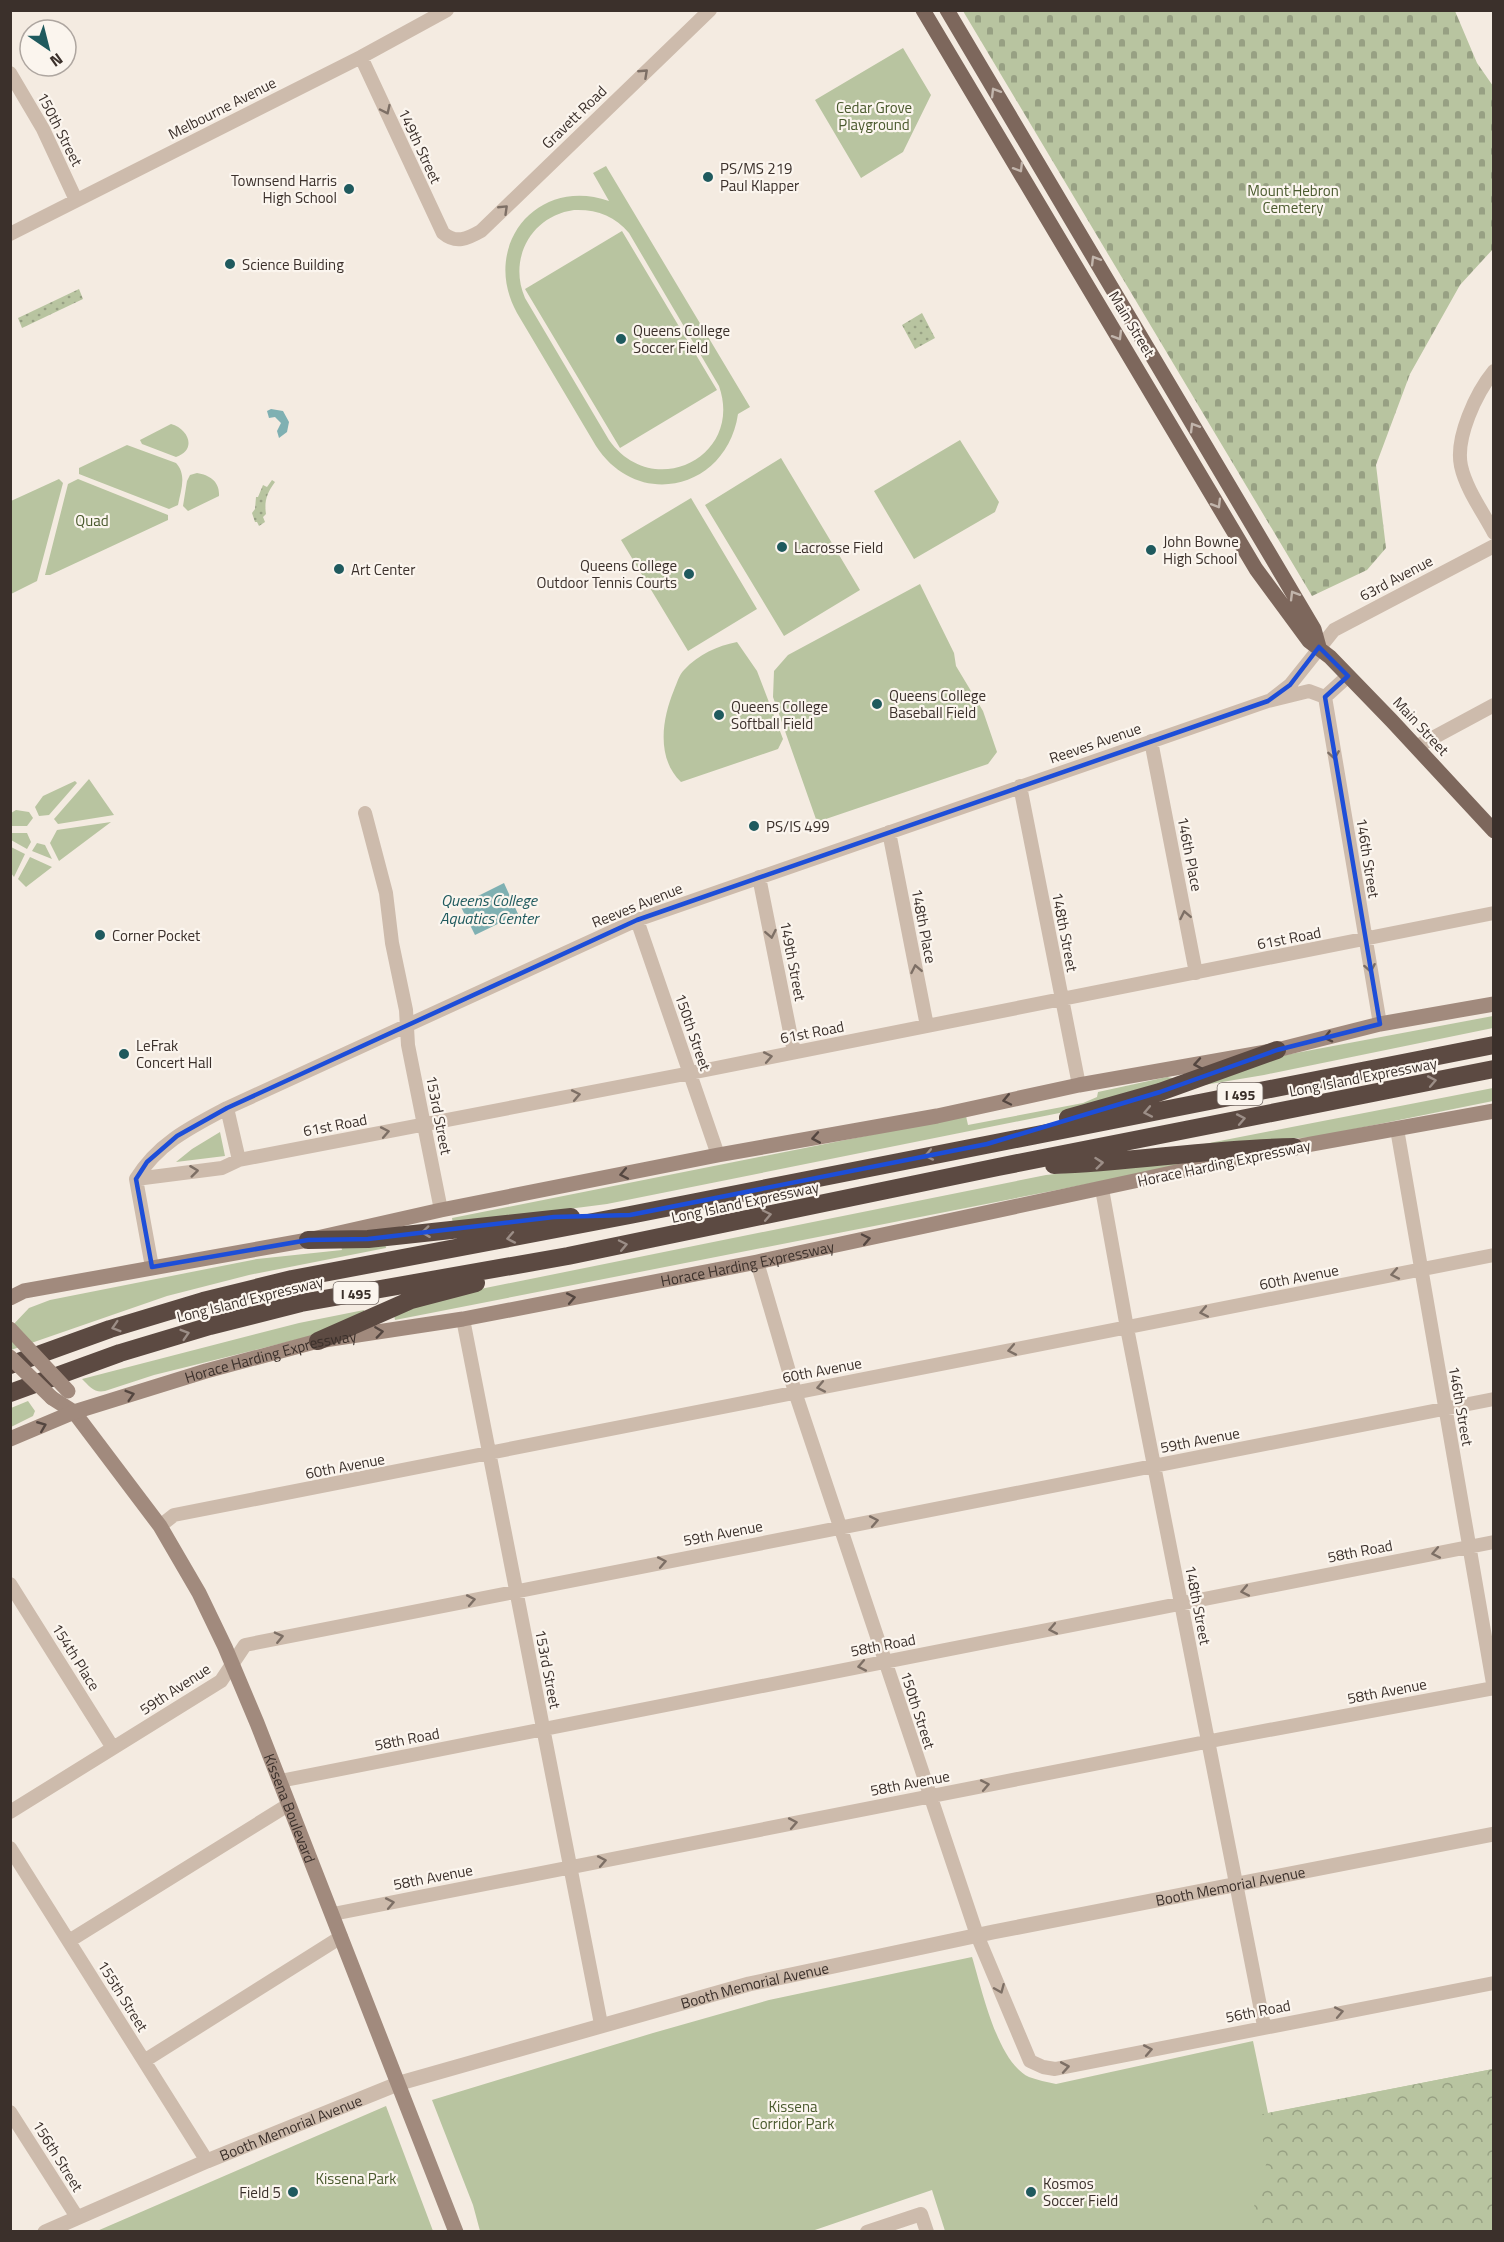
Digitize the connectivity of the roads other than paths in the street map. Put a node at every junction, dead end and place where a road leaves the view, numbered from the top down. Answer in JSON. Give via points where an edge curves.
{"nodes":[{"id":1,"x":447,"y":10,"type":"edge"},
{"id":2,"x":710,"y":10,"type":"edge"},
{"id":3,"x":923,"y":10,"type":"edge"},
{"id":4,"x":947,"y":10,"type":"edge"},
{"id":5,"x":426,"y":16,"type":"edge"},
{"id":6,"x":361,"y":57,"type":"junction"},
{"id":7,"x":10,"y":73,"type":"edge"},
{"id":8,"x":76,"y":200,"type":"junction"},
{"id":9,"x":10,"y":234,"type":"edge"},
{"id":10,"x":457,"y":240,"type":"joint"},
{"id":11,"x":1494,"y":371,"type":"edge"},
{"id":12,"x":1494,"y":533,"type":"edge"},
{"id":13,"x":1494,"y":546,"type":"edge"},
{"id":14,"x":1319,"y":647,"type":"junction"},
{"id":15,"x":1348,"y":676,"type":"junction"},
{"id":16,"x":1324,"y":697,"type":"junction"},
{"id":17,"x":1268,"y":701,"type":"junction"},
{"id":18,"x":1494,"y":705,"type":"edge"},
{"id":19,"x":1151,"y":741,"type":"junction"},
{"id":20,"x":1416,"y":747,"type":"junction"},
{"id":21,"x":1020,"y":786,"type":"junction"},
{"id":22,"x":365,"y":813,"type":"dead end"},
{"id":23,"x":1494,"y":831,"type":"edge"},
{"id":24,"x":889,"y":832,"type":"junction"},
{"id":25,"x":759,"y":876,"type":"junction"},
{"id":26,"x":1494,"y":913,"type":"edge"},
{"id":27,"x":637,"y":920,"type":"junction"},
{"id":28,"x":1365,"y":940,"type":"junction"},
{"id":29,"x":1196,"y":973,"type":"junction"},
{"id":30,"x":1062,"y":999,"type":"junction"},
{"id":31,"x":1494,"y":1004,"type":"edge"},
{"id":32,"x":1380,"y":1024,"type":"junction"},
{"id":33,"x":407,"y":1026,"type":"junction"},
{"id":34,"x":927,"y":1026,"type":"junction"},
{"id":35,"x":1494,"y":1045,"type":"edge"},
{"id":36,"x":1277,"y":1050,"type":"junction"},
{"id":37,"x":794,"y":1052,"type":"junction"},
{"id":38,"x":1494,"y":1069,"type":"edge"},
{"id":39,"x":689,"y":1073,"type":"junction"},
{"id":40,"x":1079,"y":1084,"type":"junction"},
{"id":41,"x":227,"y":1108,"type":"junction"},
{"id":42,"x":1494,"y":1111,"type":"edge"},
{"id":43,"x":423,"y":1125,"type":"junction"},
{"id":44,"x":1396,"y":1129,"type":"junction"},
{"id":45,"x":987,"y":1144,"type":"junction"},
{"id":46,"x":1294,"y":1147,"type":"junction"},
{"id":47,"x":718,"y":1155,"type":"junction"},
{"id":48,"x":239,"y":1160,"type":"junction"},
{"id":49,"x":998,"y":1167,"type":"junction"},
{"id":50,"x":136,"y":1179,"type":"junction"},
{"id":51,"x":1102,"y":1189,"type":"junction"},
{"id":52,"x":441,"y":1210,"type":"junction"},
{"id":53,"x":630,"y":1215,"type":"junction"},
{"id":54,"x":308,"y":1240,"type":"junction"},
{"id":55,"x":1494,"y":1255,"type":"edge"},
{"id":56,"x":568,"y":1256,"type":"junction"},
{"id":57,"x":757,"y":1262,"type":"junction"},
{"id":58,"x":152,"y":1267,"type":"junction"},
{"id":59,"x":1421,"y":1269,"type":"junction"},
{"id":60,"x":10,"y":1298,"type":"edge"},
{"id":61,"x":463,"y":1319,"type":"junction"},
{"id":62,"x":1127,"y":1328,"type":"junction"},
{"id":63,"x":10,"y":1329,"type":"edge"},
{"id":64,"x":318,"y":1341,"type":"junction"},
{"id":65,"x":10,"y":1357,"type":"edge"},
{"id":66,"x":10,"y":1365,"type":"edge"},
{"id":67,"x":795,"y":1392,"type":"junction"},
{"id":68,"x":10,"y":1394,"type":"edge"},
{"id":69,"x":1494,"y":1399,"type":"edge"},
{"id":70,"x":1444,"y":1408,"type":"junction"},
{"id":71,"x":74,"y":1412,"type":"junction"},
{"id":72,"x":10,"y":1439,"type":"edge"},
{"id":73,"x":490,"y":1454,"type":"junction"},
{"id":74,"x":1154,"y":1465,"type":"junction"},
{"id":75,"x":160,"y":1526,"type":"junction"},
{"id":76,"x":840,"y":1527,"type":"junction"},
{"id":77,"x":1494,"y":1542,"type":"edge"},
{"id":78,"x":1468,"y":1547,"type":"junction"},
{"id":79,"x":10,"y":1584,"type":"edge"},
{"id":80,"x":516,"y":1591,"type":"junction"},
{"id":81,"x":1181,"y":1604,"type":"junction"},
{"id":82,"x":885,"y":1662,"type":"junction"},
{"id":83,"x":232,"y":1665,"type":"junction"},
{"id":84,"x":1493,"y":1688,"type":"edge"},
{"id":85,"x":543,"y":1729,"type":"junction"},
{"id":86,"x":1208,"y":1741,"type":"junction"},
{"id":87,"x":113,"y":1748,"type":"junction"},
{"id":88,"x":280,"y":1781,"type":"junction"},
{"id":89,"x":929,"y":1796,"type":"junction"},
{"id":90,"x":288,"y":1805,"type":"junction"},
{"id":91,"x":10,"y":1812,"type":"edge"},
{"id":92,"x":1494,"y":1834,"type":"edge"},
{"id":93,"x":10,"y":1848,"type":"edge"},
{"id":94,"x":570,"y":1867,"type":"junction"},
{"id":95,"x":1236,"y":1884,"type":"junction"},
{"id":96,"x":333,"y":1914,"type":"junction"},
{"id":97,"x":977,"y":1935,"type":"junction"},
{"id":98,"x":341,"y":1937,"type":"junction"},
{"id":99,"x":69,"y":1941,"type":"junction"},
{"id":100,"x":1494,"y":1983,"type":"edge"},
{"id":101,"x":601,"y":2024,"type":"junction"},
{"id":102,"x":1264,"y":2026,"type":"junction"},
{"id":103,"x":144,"y":2061,"type":"junction"},
{"id":104,"x":1030,"y":2061,"type":"joint"},
{"id":105,"x":400,"y":2083,"type":"junction"},
{"id":106,"x":10,"y":2112,"type":"edge"},
{"id":107,"x":207,"y":2161,"type":"junction"},
{"id":108,"x":77,"y":2217,"type":"junction"},
{"id":109,"x":45,"y":2232,"type":"edge"},
{"id":110,"x":456,"y":2232,"type":"edge"},
{"id":111,"x":867,"y":2232,"type":"edge"},
{"id":112,"x":927,"y":2232,"type":"edge"}],
"edges":[{"from":1,"to":5,"type":"street","name":"Melbourne Avenue"},
{"from":10,"to":2,"type":"street","name":"Gravett Road","one_way":true,"via":[[481,231]]},
{"from":3,"to":14,"type":"main road","name":"Main Street","one_way":true,"via":[[1256,569],[1303,634]]},
{"from":14,"to":4,"type":"main road","name":"Main Street","one_way":true,"via":[[1314,628]]},
{"from":5,"to":6,"type":"street","name":"Melbourne Avenue"},
{"from":6,"to":8,"type":"street","name":"Melbourne Avenue"},
{"from":6,"to":10,"type":"street","name":"149th Street","one_way":true,"via":[[442,233]]},
{"from":7,"to":8,"type":"street","name":"150th Street","via":[[43,129]]},
{"from":8,"to":9,"type":"street","name":"Melbourne Avenue"},
{"from":11,"to":12,"type":"street","via":[[1471,413],[1460,454],[1465,477]]},
{"from":13,"to":14,"type":"street","name":"63rd Avenue","via":[[1334,630]]},
{"from":14,"to":15,"type":"main road","name":"Main Street"},
{"from":14,"to":17,"type":"street","name":"Reeves Avenue","via":[[1290,685]]},
{"from":15,"to":16,"type":"street"},
{"from":15,"to":20,"type":"main road","name":"Main Street"},
{"from":16,"to":17,"type":"street","name":"Reeves Avenue","via":[[1309,691]]},
{"from":16,"to":28,"type":"street","name":"146th Street","one_way":true},
{"from":17,"to":19,"type":"street","name":"Reeves Avenue"},
{"from":18,"to":20,"type":"street"},
{"from":19,"to":21,"type":"street","name":"Reeves Avenue"},
{"from":29,"to":19,"type":"street","name":"146th Place","one_way":true},
{"from":20,"to":23,"type":"main road","name":"Main Street"},
{"from":21,"to":24,"type":"street","name":"Reeves Avenue"},
{"from":21,"to":30,"type":"street","name":"148th Street"},
{"from":22,"to":33,"type":"street","name":"153rd Street","via":[[386,893]]},
{"from":24,"to":25,"type":"street","name":"Reeves Avenue"},
{"from":34,"to":24,"type":"street","name":"148th Place","one_way":true},
{"from":25,"to":27,"type":"street","name":"Reeves Avenue"},
{"from":25,"to":37,"type":"street","name":"149th Street","one_way":true},
{"from":26,"to":28,"type":"street","name":"61st Road"},
{"from":27,"to":33,"type":"street","name":"Reeves Avenue"},
{"from":27,"to":39,"type":"street","name":"150th Street"},
{"from":28,"to":29,"type":"street","name":"61st Road"},
{"from":28,"to":32,"type":"street","name":"146th Street","one_way":true},
{"from":29,"to":30,"type":"street","name":"61st Road"},
{"from":30,"to":34,"type":"street","name":"61st Road"},
{"from":30,"to":40,"type":"street","name":"148th Street"},
{"from":31,"to":32,"type":"main road"},
{"from":32,"to":36,"type":"main road","one_way":true},
{"from":33,"to":41,"type":"street","name":"Reeves Avenue"},
{"from":33,"to":43,"type":"street","name":"153rd Street"},
{"from":34,"to":37,"type":"street","name":"61st Road"},
{"from":35,"to":45,"type":"highway","name":"Long Island Expressway","number":"I 495","one_way":true},
{"from":36,"to":40,"type":"main road","one_way":true},
{"from":36,"to":45,"type":"highway","via":[[1160,1092]]},
{"from":39,"to":37,"type":"street","name":"61st Road","one_way":true},
{"from":49,"to":38,"type":"highway","name":"Long Island Expressway","number":"I 495","one_way":true},
{"from":43,"to":39,"type":"street","name":"61st Road","one_way":true},
{"from":39,"to":47,"type":"street","name":"150th Street"},
{"from":40,"to":47,"type":"main road","one_way":true,"via":[[938,1116]]},
{"from":41,"to":48,"type":"street"},
{"from":41,"to":50,"type":"street","name":"Reeves Avenue","via":[[168,1143],[147,1162]]},
{"from":42,"to":44,"type":"main road","name":"Horace Harding Expressway"},
{"from":48,"to":43,"type":"street","name":"61st Road","one_way":true},
{"from":43,"to":52,"type":"street","name":"153rd Street"},
{"from":44,"to":46,"type":"main road","name":"Horace Harding Expressway"},
{"from":44,"to":59,"type":"street","name":"146th Street"},
{"from":45,"to":53,"type":"highway","name":"Long Island Expressway","number":"I 495","one_way":true},
{"from":49,"to":46,"type":"highway","one_way":true},
{"from":46,"to":51,"type":"main road","name":"Horace Harding Expressway"},
{"from":47,"to":52,"type":"main road","one_way":true},
{"from":50,"to":48,"type":"street","name":"61st Road","one_way":true,"via":[[222,1168]]},
{"from":56,"to":49,"type":"highway","name":"Long Island Expressway","number":"I 495","one_way":true},
{"from":50,"to":58,"type":"street"},
{"from":57,"to":51,"type":"main road","name":"Horace Harding Expressway","one_way":true},
{"from":51,"to":62,"type":"street","name":"148th Street"},
{"from":52,"to":54,"type":"main road"},
{"from":53,"to":54,"type":"highway","one_way":true,"via":[[554,1217],[368,1239]]},
{"from":53,"to":66,"type":"highway","name":"Long Island Expressway","number":"I 495","one_way":true,"via":[[202,1301]]},
{"from":54,"to":58,"type":"main road"},
{"from":55,"to":59,"type":"street","name":"60th Avenue"},
{"from":56,"to":64,"type":"highway","via":[[411,1300]]},
{"from":68,"to":56,"type":"highway","name":"Long Island Expressway","number":"I 495","one_way":true,"via":[[120,1353],[301,1303]]},
{"from":61,"to":57,"type":"main road","name":"Horace Harding Expressway","one_way":true},
{"from":57,"to":67,"type":"street","name":"150th Street"},
{"from":58,"to":60,"type":"main road"},
{"from":59,"to":62,"type":"street","name":"60th Avenue","one_way":true},
{"from":59,"to":70,"type":"street","name":"146th Street"},
{"from":64,"to":61,"type":"main road","name":"Horace Harding Expressway","one_way":true},
{"from":61,"to":73,"type":"street","name":"153rd Street"},
{"from":62,"to":67,"type":"street","name":"60th Avenue","one_way":true},
{"from":62,"to":74,"type":"street","name":"148th Street"},
{"from":63,"to":71,"type":"main road","name":"Kissena Boulevard","bridge":true,"via":[[68,1391]]},
{"from":71,"to":64,"type":"main road","name":"Horace Harding Expressway","one_way":true},
{"from":65,"to":71,"type":"main road","name":"Kissena Boulevard","bridge":true,"via":[[52,1398]]},
{"from":67,"to":73,"type":"street","name":"60th Avenue"},
{"from":67,"to":76,"type":"street","name":"150th Street"},
{"from":69,"to":70,"type":"street","name":"59th Avenue"},
{"from":70,"to":74,"type":"street","name":"59th Avenue"},
{"from":70,"to":78,"type":"street","name":"146th Street"},
{"from":72,"to":71,"type":"main road","name":"Horace Harding Expressway","one_way":true},
{"from":71,"to":75,"type":"main road","name":"Kissena Boulevard"},
{"from":73,"to":75,"type":"street","name":"60th Avenue","via":[[174,1515]]},
{"from":73,"to":80,"type":"street","name":"153rd Street"},
{"from":76,"to":74,"type":"street","name":"59th Avenue","one_way":true},
{"from":74,"to":81,"type":"street","name":"148th Street"},
{"from":75,"to":83,"type":"main road","name":"Kissena Boulevard","via":[[199,1593]]},
{"from":80,"to":76,"type":"street","name":"59th Avenue","one_way":true},
{"from":76,"to":82,"type":"street","name":"150th Street"},
{"from":77,"to":78,"type":"street","name":"58th Road"},
{"from":78,"to":81,"type":"street","name":"58th Road","one_way":true},
{"from":78,"to":84,"type":"street","name":"146th Street"},
{"from":79,"to":87,"type":"street","name":"154th Place"},
{"from":83,"to":80,"type":"street","name":"59th Avenue","one_way":true,"via":[[245,1645]]},
{"from":80,"to":85,"type":"street","name":"153rd Street"},
{"from":81,"to":82,"type":"street","name":"58th Road","one_way":true},
{"from":81,"to":86,"type":"street","name":"148th Street"},
{"from":82,"to":85,"type":"street","name":"58th Road","one_way":true},
{"from":82,"to":89,"type":"street","name":"150th Street"},
{"from":83,"to":87,"type":"street","name":"59th Avenue","via":[[221,1681]]},
{"from":83,"to":88,"type":"main road","name":"Kissena Boulevard"},
{"from":84,"to":86,"type":"street","name":"58th Avenue"},
{"from":85,"to":88,"type":"street","name":"58th Road"},
{"from":85,"to":94,"type":"street","name":"153rd Street"},
{"from":89,"to":86,"type":"street","name":"58th Avenue","one_way":true},
{"from":86,"to":95,"type":"street","name":"148th Street"},
{"from":87,"to":91,"type":"street","name":"59th Avenue"},
{"from":88,"to":90,"type":"main road","name":"Kissena Boulevard"},
{"from":94,"to":89,"type":"street","name":"58th Avenue","one_way":true},
{"from":89,"to":97,"type":"street","name":"150th Street"},
{"from":90,"to":96,"type":"main road","name":"Kissena Boulevard"},
{"from":90,"to":99,"type":"street"},
{"from":92,"to":95,"type":"street","name":"Booth Memorial Avenue"},
{"from":93,"to":99,"type":"street","name":"155th Street"},
{"from":96,"to":94,"type":"street","name":"58th Avenue","one_way":true},
{"from":94,"to":101,"type":"street","name":"153rd Street"},
{"from":95,"to":97,"type":"street","name":"Booth Memorial Avenue"},
{"from":95,"to":102,"type":"street","name":"148th Street"},
{"from":96,"to":98,"type":"main road","name":"Kissena Boulevard"},
{"from":97,"to":101,"type":"street","name":"Booth Memorial Avenue","via":[[748,1984]]},
{"from":97,"to":104,"type":"street","name":"150th Street","one_way":true},
{"from":98,"to":103,"type":"street"},
{"from":98,"to":105,"type":"main road","name":"Kissena Boulevard"},
{"from":99,"to":103,"type":"street","name":"155th Street"},
{"from":102,"to":100,"type":"street","name":"56th Road","one_way":true},
{"from":101,"to":105,"type":"street","name":"Booth Memorial Avenue"},
{"from":104,"to":102,"type":"street","name":"56th Road","one_way":true,"via":[[1055,2068]]},
{"from":103,"to":107,"type":"street","name":"155th Street"},
{"from":105,"to":107,"type":"street","name":"Booth Memorial Avenue"},
{"from":105,"to":110,"type":"main road","name":"Kissena Boulevard"},
{"from":106,"to":108,"type":"street","name":"156th Street"},
{"from":107,"to":108,"type":"street","name":"Booth Memorial Avenue"},
{"from":108,"to":109,"type":"street","name":"Booth Memorial Avenue"},
{"from":111,"to":112,"type":"street","via":[[921,2214]]}]}
